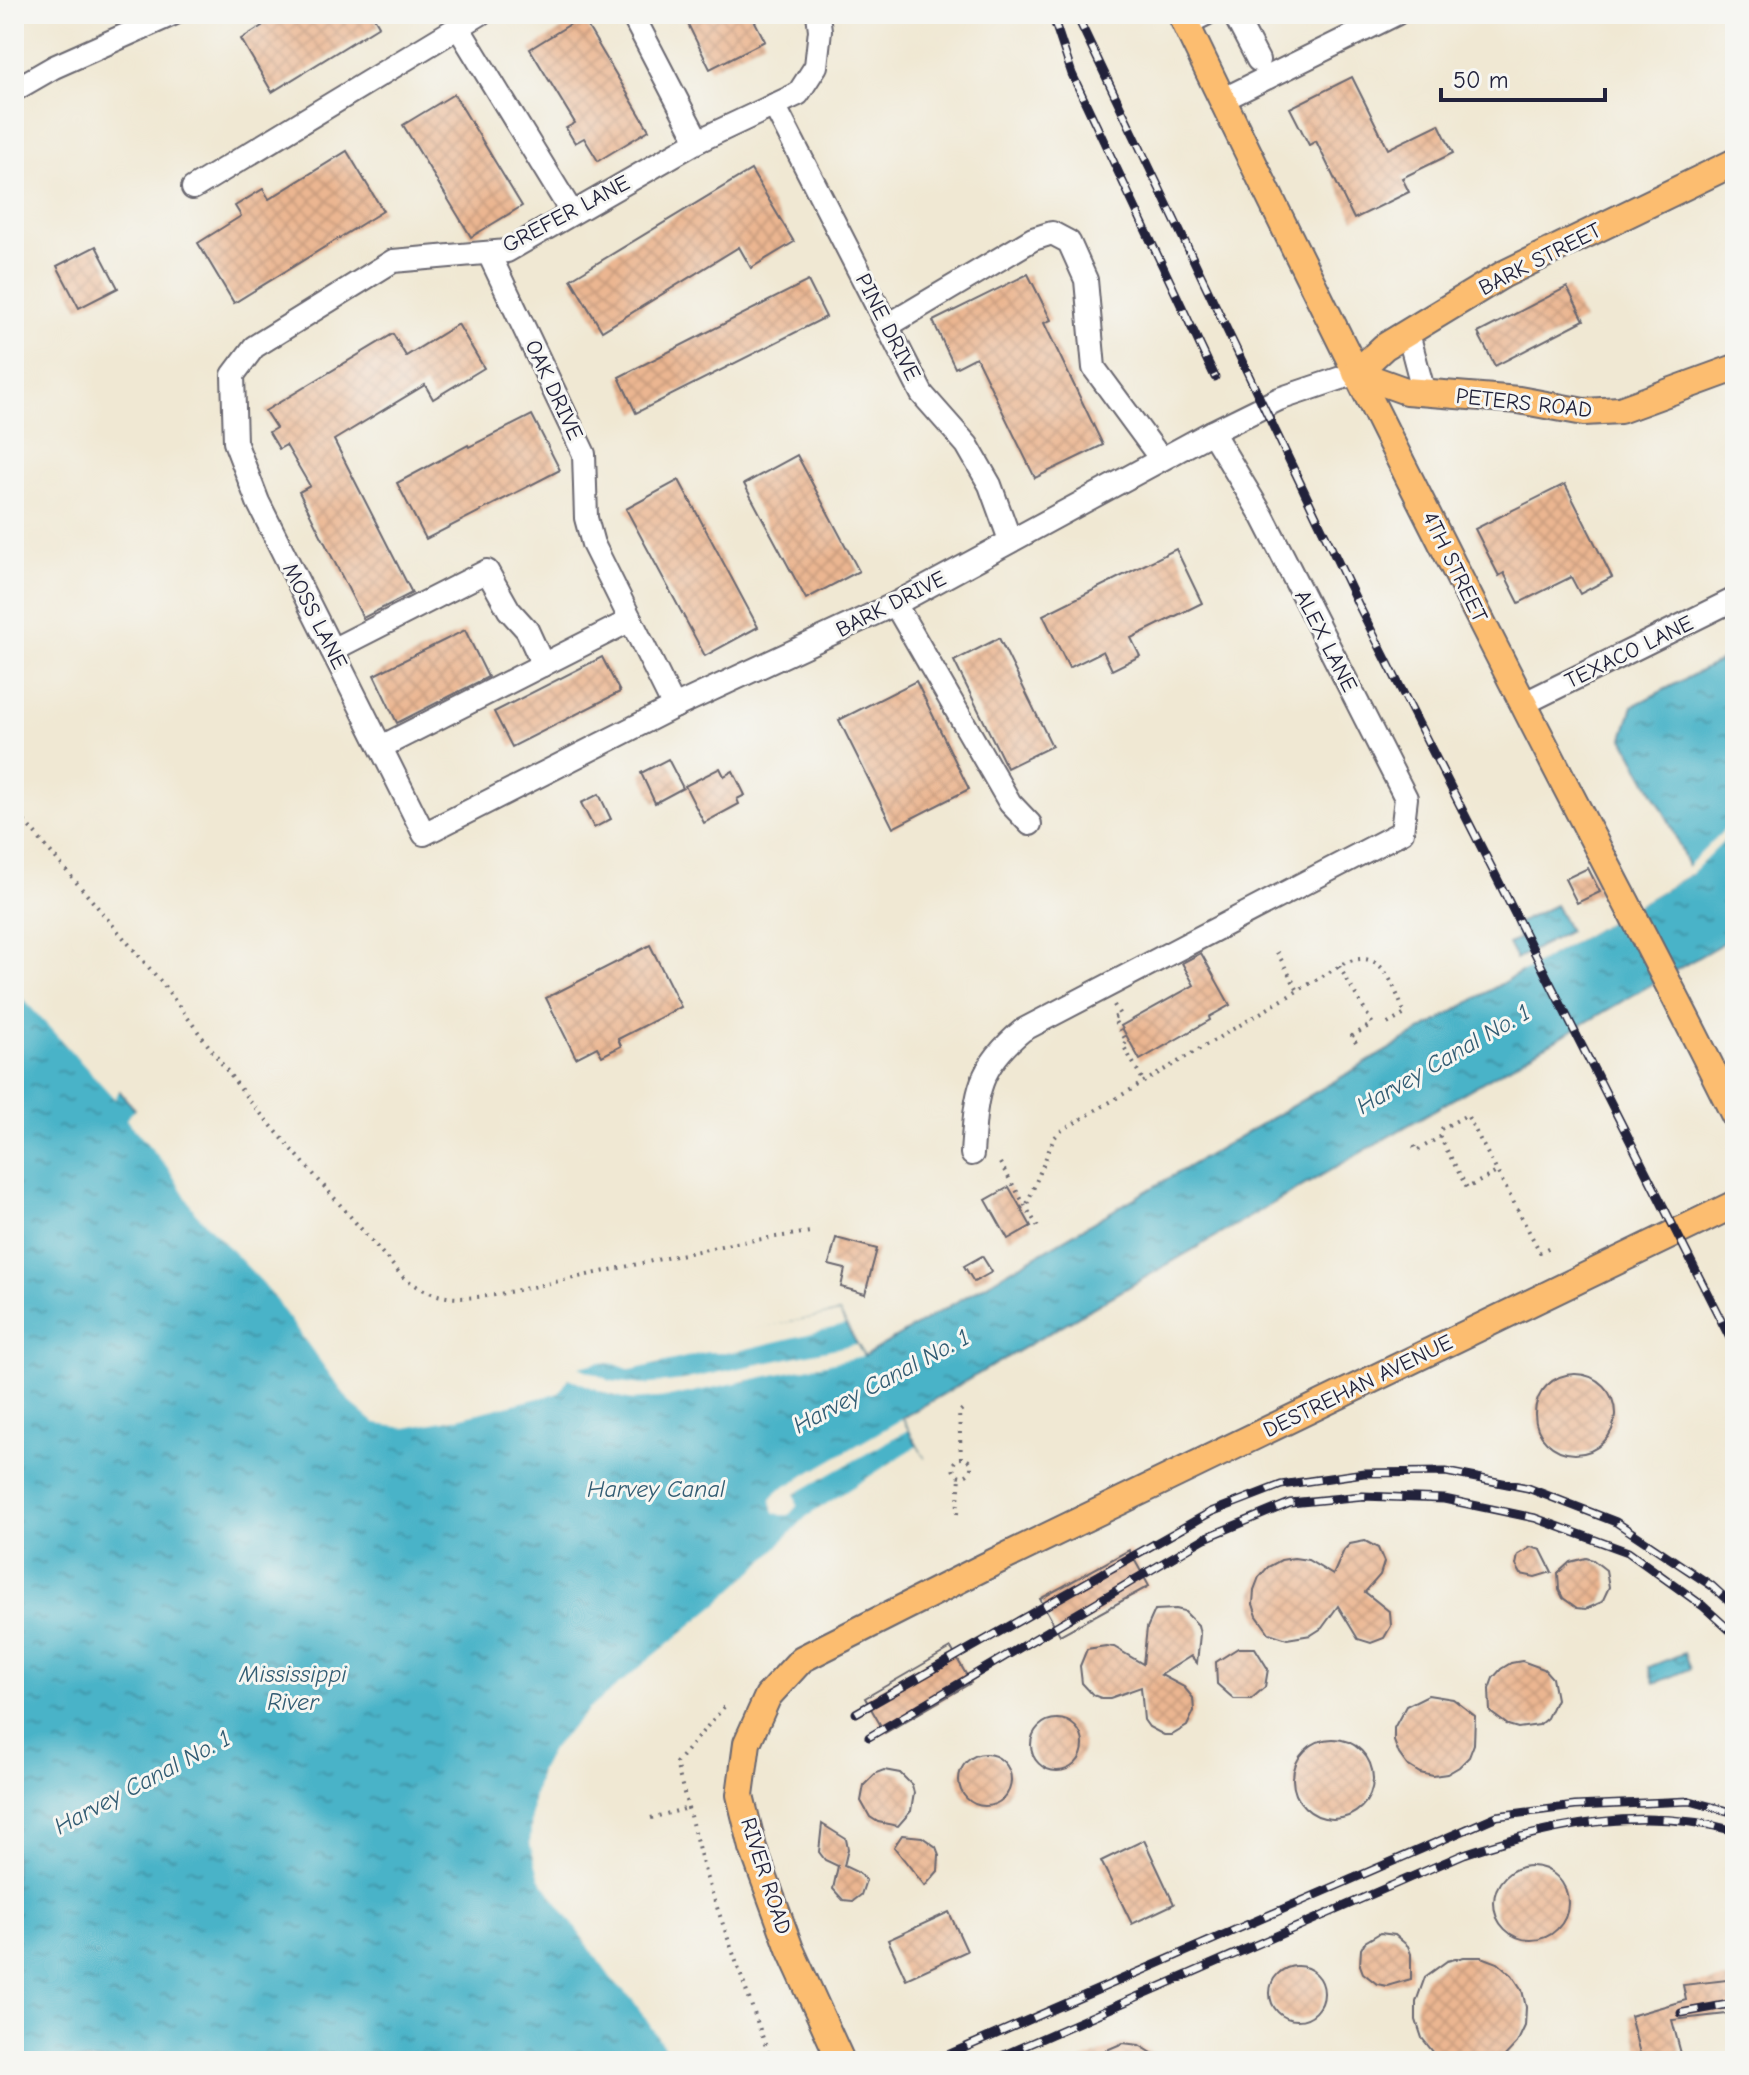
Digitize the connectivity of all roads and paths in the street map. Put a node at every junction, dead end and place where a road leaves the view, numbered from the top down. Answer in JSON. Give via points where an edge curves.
{"nodes":[{"id":1,"x":173,"y":14,"type":"edge"},
{"id":2,"x":480,"y":14,"type":"edge"},
{"id":3,"x":632,"y":14,"type":"edge"},
{"id":4,"x":818,"y":14,"type":"edge"},
{"id":5,"x":1234,"y":14,"type":"edge"},
{"id":6,"x":1396,"y":14,"type":"edge"},
{"id":7,"x":1191,"y":17,"type":"edge"},
{"id":8,"x":1358,"y":22,"type":"edge"},
{"id":9,"x":458,"y":27,"type":"junction"},
{"id":10,"x":1258,"y":60,"type":"dead end"},
{"id":11,"x":17,"y":81,"type":"edge"},
{"id":12,"x":1222,"y":100,"type":"junction"},
{"id":13,"x":774,"y":105,"type":"junction"},
{"id":14,"x":698,"y":141,"type":"junction"},
{"id":15,"x":1735,"y":162,"type":"edge"},
{"id":16,"x":193,"y":188,"type":"dead end"},
{"id":17,"x":572,"y":213,"type":"junction"},
{"id":18,"x":489,"y":254,"type":"junction"},
{"id":19,"x":887,"y":326,"type":"junction"},
{"id":20,"x":1408,"y":333,"type":"junction"},
{"id":21,"x":1735,"y":368,"type":"edge"},
{"id":22,"x":1356,"y":373,"type":"junction"},
{"id":23,"x":234,"y":390,"type":"joint"},
{"id":24,"x":1424,"y":393,"type":"junction"},
{"id":25,"x":1212,"y":432,"type":"junction"},
{"id":26,"x":1161,"y":459,"type":"junction"},
{"id":27,"x":1010,"y":540,"type":"junction"},
{"id":28,"x":1735,"y":599,"type":"edge"},
{"id":29,"x":895,"y":604,"type":"junction"},
{"id":30,"x":631,"y":620,"type":"junction"},
{"id":31,"x":332,"y":650,"type":"junction"},
{"id":32,"x":543,"y":665,"type":"junction"},
{"id":33,"x":1523,"y":704,"type":"junction"},
{"id":34,"x":674,"y":707,"type":"junction"},
{"id":35,"x":381,"y":747,"type":"junction"},
{"id":36,"x":14,"y":809,"type":"edge"},
{"id":37,"x":1030,"y":824,"type":"dead end"},
{"id":38,"x":424,"y":834,"type":"joint"},
{"id":39,"x":1277,"y":952,"type":"dead end"},
{"id":40,"x":1339,"y":966,"type":"junction"},
{"id":41,"x":1105,"y":988,"type":"junction"},
{"id":42,"x":1298,"y":991,"type":"junction"},
{"id":43,"x":1384,"y":1026,"type":"dead end"},
{"id":44,"x":1356,"y":1043,"type":"dead end"},
{"id":45,"x":1144,"y":1082,"type":"junction"},
{"id":46,"x":1735,"y":1116,"type":"edge"},
{"id":47,"x":1441,"y":1129,"type":"dead end"},
{"id":48,"x":1414,"y":1146,"type":"dead end"},
{"id":49,"x":972,"y":1154,"type":"dead end"},
{"id":50,"x":1000,"y":1163,"type":"dead end"},
{"id":51,"x":1497,"y":1172,"type":"junction"},
{"id":52,"x":1735,"y":1204,"type":"edge"},
{"id":53,"x":1023,"y":1207,"type":"junction"},
{"id":54,"x":1037,"y":1231,"type":"dead end"},
{"id":55,"x":810,"y":1232,"type":"dead end"},
{"id":56,"x":1552,"y":1246,"type":"dead end"},
{"id":57,"x":965,"y":1407,"type":"dead end"},
{"id":58,"x":961,"y":1458,"type":"junction"},
{"id":59,"x":960,"y":1476,"type":"junction"},
{"id":60,"x":957,"y":1514,"type":"dead end"},
{"id":61,"x":982,"y":1568,"type":"joint"},
{"id":62,"x":724,"y":1707,"type":"dead end"},
{"id":63,"x":688,"y":1808,"type":"junction"},
{"id":64,"x":651,"y":1818,"type":"dead end"},
{"id":65,"x":771,"y":2061,"type":"edge"},
{"id":66,"x":841,"y":2061,"type":"edge"}],
"edges":[{"from":1,"to":11,"type":"street"},
{"from":2,"to":9,"type":"street"},
{"from":3,"to":14,"type":"street"},
{"from":4,"to":13,"type":"street","name":"GREFER LANE","via":[[816,66],[798,94]]},
{"from":5,"to":10,"type":"street"},
{"from":6,"to":8,"type":"street"},
{"from":7,"to":12,"type":"main road","name":"4TH STREET"},
{"from":8,"to":12,"type":"street"},
{"from":9,"to":16,"type":"street"},
{"from":9,"to":17,"type":"street"},
{"from":12,"to":22,"type":"main road","name":"4TH STREET"},
{"from":13,"to":14,"type":"street","name":"GREFER LANE"},
{"from":13,"to":19,"type":"street","name":"PINE DRIVE"},
{"from":14,"to":17,"type":"street","name":"GREFER LANE"},
{"from":15,"to":20,"type":"main road","name":"BARK STREET","via":[[1504,274]]},
{"from":17,"to":18,"type":"street","name":"GREFER LANE","via":[[507,251]]},
{"from":18,"to":23,"type":"street","name":"GREFER LANE","via":[[393,261],[254,347],[233,375]]},
{"from":18,"to":30,"type":"street","name":"OAK DRIVE","via":[[584,454],[586,518],[593,544]]},
{"from":19,"to":26,"type":"street","via":[[1033,239],[1052,233],[1069,242],[1086,280],[1094,368]]},
{"from":19,"to":27,"type":"street","name":"PINE DRIVE","via":[[922,394],[967,445],[990,485]]},
{"from":20,"to":22,"type":"main road","name":"BARK STREET"},
{"from":20,"to":24,"type":"street"},
{"from":21,"to":24,"type":"main road","name":"PETERS ROAD","via":[[1620,410],[1584,412],[1519,400]]},
{"from":22,"to":24,"type":"main road","name":"PETERS ROAD"},
{"from":22,"to":25,"type":"street","name":"BARK DRIVE","via":[[1279,399]]},
{"from":22,"to":33,"type":"main road","name":"4TH STREET"},
{"from":23,"to":31,"type":"street","name":"MOSS LANE","via":[[235,442],[258,502]]},
{"from":25,"to":26,"type":"street","name":"BARK DRIVE"},
{"from":25,"to":41,"type":"street","name":"ALEX LANE","via":[[1263,517],[1406,798],[1402,832]]},
{"from":26,"to":27,"type":"street","name":"BARK DRIVE"},
{"from":27,"to":29,"type":"street","name":"BARK DRIVE"},
{"from":28,"to":33,"type":"street","name":"TEXACO LANE"},
{"from":29,"to":34,"type":"street","name":"BARK DRIVE"},
{"from":29,"to":37,"type":"street","via":[[1010,803]]},
{"from":30,"to":32,"type":"street"},
{"from":30,"to":34,"type":"street","name":"OAK DRIVE"},
{"from":31,"to":32,"type":"street","via":[[487,571],[500,598],[527,630]]},
{"from":31,"to":35,"type":"street","name":"MOSS LANE"},
{"from":32,"to":35,"type":"street"},
{"from":33,"to":46,"type":"main road","name":"4TH STREET"},
{"from":34,"to":38,"type":"street","name":"BARK DRIVE"},
{"from":35,"to":38,"type":"street","name":"MOSS LANE"},
{"from":36,"to":55,"type":"path","via":[[162,983],[248,1099],[403,1277],[422,1291],[461,1299],[495,1295]]},
{"from":39,"to":42,"type":"path"},
{"from":40,"to":42,"type":"path"},
{"from":40,"to":43,"type":"path","via":[[1359,957],[1379,964],[1405,1014]]},
{"from":40,"to":44,"type":"path","via":[[1373,1025],[1352,1036]]},
{"from":41,"to":45,"type":"path","via":[[1120,1015],[1113,1018],[1127,1042],[1123,1045]]},
{"from":41,"to":49,"type":"street","via":[[1023,1030],[1001,1048],[976,1099]]},
{"from":42,"to":45,"type":"path"},
{"from":45,"to":53,"type":"path","via":[[1054,1138]]},
{"from":47,"to":51,"type":"path","via":[[1467,1115]]},
{"from":48,"to":51,"type":"path","via":[[1416,1151],[1440,1137],[1467,1188]]},
{"from":50,"to":53,"type":"path"},
{"from":51,"to":56,"type":"path","via":[[1540,1252]]},
{"from":52,"to":61,"type":"main road","name":"DESTREHAN AVENUE"},
{"from":53,"to":54,"type":"path"},
{"from":57,"to":58,"type":"path","via":[[959,1412]]},
{"from":58,"to":59,"type":"path","via":[[953,1468]]},
{"from":58,"to":59,"type":"path","via":[[971,1468]]},
{"from":59,"to":60,"type":"path"},
{"from":61,"to":66,"type":"main road","name":"RIVER ROAD","via":[[802,1659],[768,1696],[747,1743],[740,1795],[753,1848],[790,1949]]},
{"from":62,"to":63,"type":"path","via":[[676,1763]]},
{"from":63,"to":64,"type":"path"},
{"from":63,"to":65,"type":"path","via":[[706,1876]]}]}
